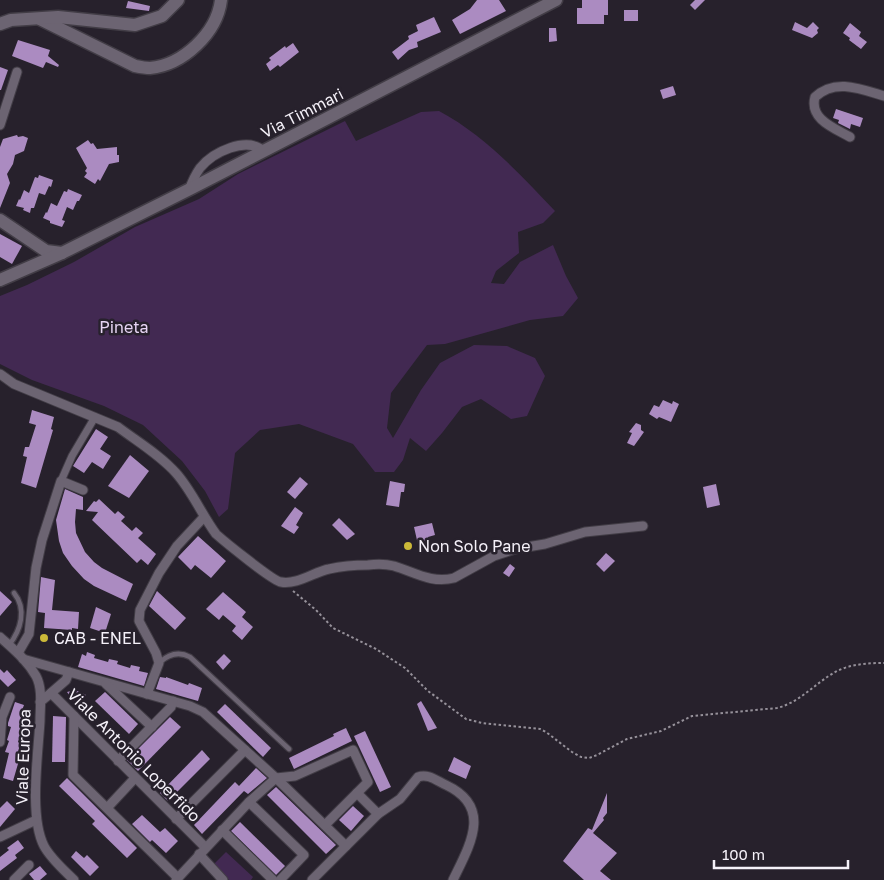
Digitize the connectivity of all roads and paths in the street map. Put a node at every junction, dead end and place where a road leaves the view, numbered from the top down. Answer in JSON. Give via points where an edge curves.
{"nodes":[{"id":1,"x":178,"y":0,"type":"edge"},
{"id":2,"x":220,"y":0,"type":"edge"},
{"id":3,"x":556,"y":0,"type":"edge"},
{"id":4,"x":40,"y":19,"type":"junction"},
{"id":5,"x":0,"y":24,"type":"edge"},
{"id":6,"x":17,"y":72,"type":"dead end"},
{"id":7,"x":884,"y":96,"type":"edge"},
{"id":8,"x":0,"y":125,"type":"edge"},
{"id":9,"x":850,"y":136,"type":"dead end"},
{"id":10,"x":264,"y":151,"type":"junction"},
{"id":11,"x":189,"y":190,"type":"junction"},
{"id":12,"x":0,"y":220,"type":"edge"},
{"id":13,"x":29,"y":240,"type":"junction"},
{"id":14,"x":62,"y":253,"type":"junction"},
{"id":15,"x":22,"y":270,"type":"junction"},
{"id":16,"x":0,"y":280,"type":"edge"},
{"id":17,"x":0,"y":374,"type":"edge"},
{"id":18,"x":95,"y":417,"type":"junction"},
{"id":19,"x":61,"y":481,"type":"junction"},
{"id":20,"x":83,"y":490,"type":"dead end"},
{"id":21,"x":204,"y":517,"type":"junction"},
{"id":22,"x":643,"y":526,"type":"dead end"},
{"id":23,"x":279,"y":582,"type":"junction"},
{"id":24,"x":14,"y":593,"type":"dead end"},
{"id":25,"x":0,"y":637,"type":"edge"},
{"id":26,"x":9,"y":645,"type":"junction"},
{"id":27,"x":21,"y":656,"type":"junction"},
{"id":28,"x":159,"y":663,"type":"junction"},
{"id":29,"x":884,"y":663,"type":"edge"},
{"id":30,"x":69,"y":672,"type":"junction"},
{"id":31,"x":103,"y":681,"type":"junction"},
{"id":32,"x":51,"y":693,"type":"junction"},
{"id":33,"x":147,"y":694,"type":"junction"},
{"id":34,"x":10,"y":697,"type":"dead end"},
{"id":35,"x":40,"y":702,"type":"junction"},
{"id":36,"x":173,"y":702,"type":"junction"},
{"id":37,"x":74,"y":716,"type":"junction"},
{"id":38,"x":152,"y":727,"type":"junction"},
{"id":39,"x":0,"y":742,"type":"edge"},
{"id":40,"x":290,"y":749,"type":"dead end"},
{"id":41,"x":245,"y":750,"type":"junction"},
{"id":42,"x":118,"y":762,"type":"junction"},
{"id":43,"x":135,"y":778,"type":"junction"},
{"id":44,"x":276,"y":778,"type":"junction"},
{"id":45,"x":357,"y":793,"type":"junction"},
{"id":46,"x":249,"y":802,"type":"junction"},
{"id":47,"x":107,"y":808,"type":"junction"},
{"id":48,"x":378,"y":814,"type":"junction"},
{"id":49,"x":176,"y":819,"type":"junction"},
{"id":50,"x":36,"y":820,"type":"junction"},
{"id":51,"x":325,"y":826,"type":"junction"},
{"id":52,"x":222,"y":830,"type":"junction"},
{"id":53,"x":0,"y":837,"type":"edge"},
{"id":54,"x":346,"y":846,"type":"junction"},
{"id":55,"x":202,"y":851,"type":"junction"},
{"id":56,"x":29,"y":865,"type":"dead end"},
{"id":57,"x":177,"y":879,"type":"edge"},
{"id":58,"x":14,"y":880,"type":"edge"},
{"id":59,"x":74,"y":880,"type":"edge"},
{"id":60,"x":223,"y":880,"type":"edge"},
{"id":61,"x":273,"y":880,"type":"edge"},
{"id":62,"x":280,"y":880,"type":"edge"},
{"id":63,"x":312,"y":880,"type":"edge"},
{"id":64,"x":453,"y":880,"type":"edge"}],
"edges":[{"from":1,"to":4,"type":"main road","via":[[162,16],[134,25],[58,17]]},
{"from":2,"to":4,"type":"main road","via":[[216,19],[206,35],[179,58],[150,68],[135,66]]},
{"from":3,"to":10,"type":"main road","name":"Via Timmari"},
{"from":4,"to":5,"type":"main road","via":[[11,20]]},
{"from":6,"to":8,"type":"street"},
{"from":7,"to":9,"type":"street","via":[[845,86],[827,89],[815,97],[816,113]]},
{"from":10,"to":11,"type":"main road","name":"Via Timmari"},
{"from":10,"to":11,"type":"street","via":[[252,144],[242,144],[222,152],[201,167]]},
{"from":11,"to":14,"type":"main road","name":"Via Timmari"},
{"from":12,"to":13,"type":"main road"},
{"from":13,"to":14,"type":"main road","via":[[46,251]]},
{"from":13,"to":15,"type":"main road","via":[[33,253]]},
{"from":14,"to":15,"type":"main road","name":"Via Timmari"},
{"from":15,"to":16,"type":"main road","name":"Via Timmari"},
{"from":17,"to":18,"type":"street","via":[[14,384]]},
{"from":18,"to":19,"type":"street"},
{"from":18,"to":21,"type":"street","via":[[118,428],[164,462],[177,474]]},
{"from":19,"to":20,"type":"street"},
{"from":19,"to":27,"type":"street","via":[[40,549],[29,634]]},
{"from":21,"to":23,"type":"street","via":[[225,543]]},
{"from":21,"to":28,"type":"street","via":[[177,546],[140,610],[139,621]]},
{"from":22,"to":23,"type":"street","via":[[585,532],[515,549],[448,580],[417,575],[392,565],[368,565],[328,569],[291,582]]},
{"from":23,"to":29,"type":"path","via":[[333,628],[376,648],[466,719],[540,729],[581,757],[596,756],[627,738],[661,731],[692,716],[788,706],[838,670]]},
{"from":24,"to":26,"type":"lane","via":[[22,612],[18,634]]},
{"from":25,"to":26,"type":"street","name":"Viale Europa"},
{"from":26,"to":27,"type":"street","name":"Viale Europa"},
{"from":27,"to":30,"type":"street"},
{"from":27,"to":35,"type":"street","name":"Viale Europa","via":[[37,677]]},
{"from":28,"to":33,"type":"street"},
{"from":28,"to":40,"type":"lane","via":[[172,654],[190,657]]},
{"from":30,"to":31,"type":"street"},
{"from":30,"to":32,"type":"street","via":[[66,680]]},
{"from":31,"to":33,"type":"street"},
{"from":31,"to":38,"type":"street"},
{"from":32,"to":35,"type":"street","name":"Viale Antonio Loperfido"},
{"from":32,"to":37,"type":"street","name":"Viale Antonio Loperfido"},
{"from":33,"to":36,"type":"street"},
{"from":34,"to":39,"type":"street","via":[[2,717]]},
{"from":35,"to":50,"type":"street","name":"Viale Europa"},
{"from":36,"to":38,"type":"street"},
{"from":36,"to":41,"type":"street","via":[[203,712]]},
{"from":37,"to":42,"type":"street","name":"Viale Antonio Loperfido"},
{"from":37,"to":47,"type":"street","via":[[74,775]]},
{"from":38,"to":42,"type":"street"},
{"from":41,"to":44,"type":"street"},
{"from":41,"to":49,"type":"street"},
{"from":42,"to":43,"type":"street","name":"Viale Antonio Loperfido"},
{"from":43,"to":47,"type":"street"},
{"from":43,"to":49,"type":"street","name":"Viale Antonio Loperfido"},
{"from":44,"to":45,"type":"street","via":[[295,776],[353,750],[368,782]]},
{"from":44,"to":46,"type":"street"},
{"from":44,"to":51,"type":"street"},
{"from":45,"to":48,"type":"street"},
{"from":45,"to":51,"type":"street"},
{"from":46,"to":52,"type":"street"},
{"from":46,"to":62,"type":"street","via":[[304,855]]},
{"from":47,"to":57,"type":"street"},
{"from":48,"to":54,"type":"street"},
{"from":48,"to":64,"type":"street","via":[[400,799],[421,776],[431,777],[461,793],[475,820],[474,831]]},
{"from":49,"to":55,"type":"street","name":"Viale Antonio Loperfido"},
{"from":50,"to":53,"type":"street"},
{"from":50,"to":59,"type":"street","name":"Viale Europa","via":[[44,847]]},
{"from":51,"to":54,"type":"street"},
{"from":52,"to":55,"type":"street"},
{"from":52,"to":61,"type":"street"},
{"from":54,"to":63,"type":"street"},
{"from":55,"to":57,"type":"street"},
{"from":55,"to":60,"type":"street","name":"Viale Antonio Loperfido"},
{"from":56,"to":58,"type":"street"}]}
